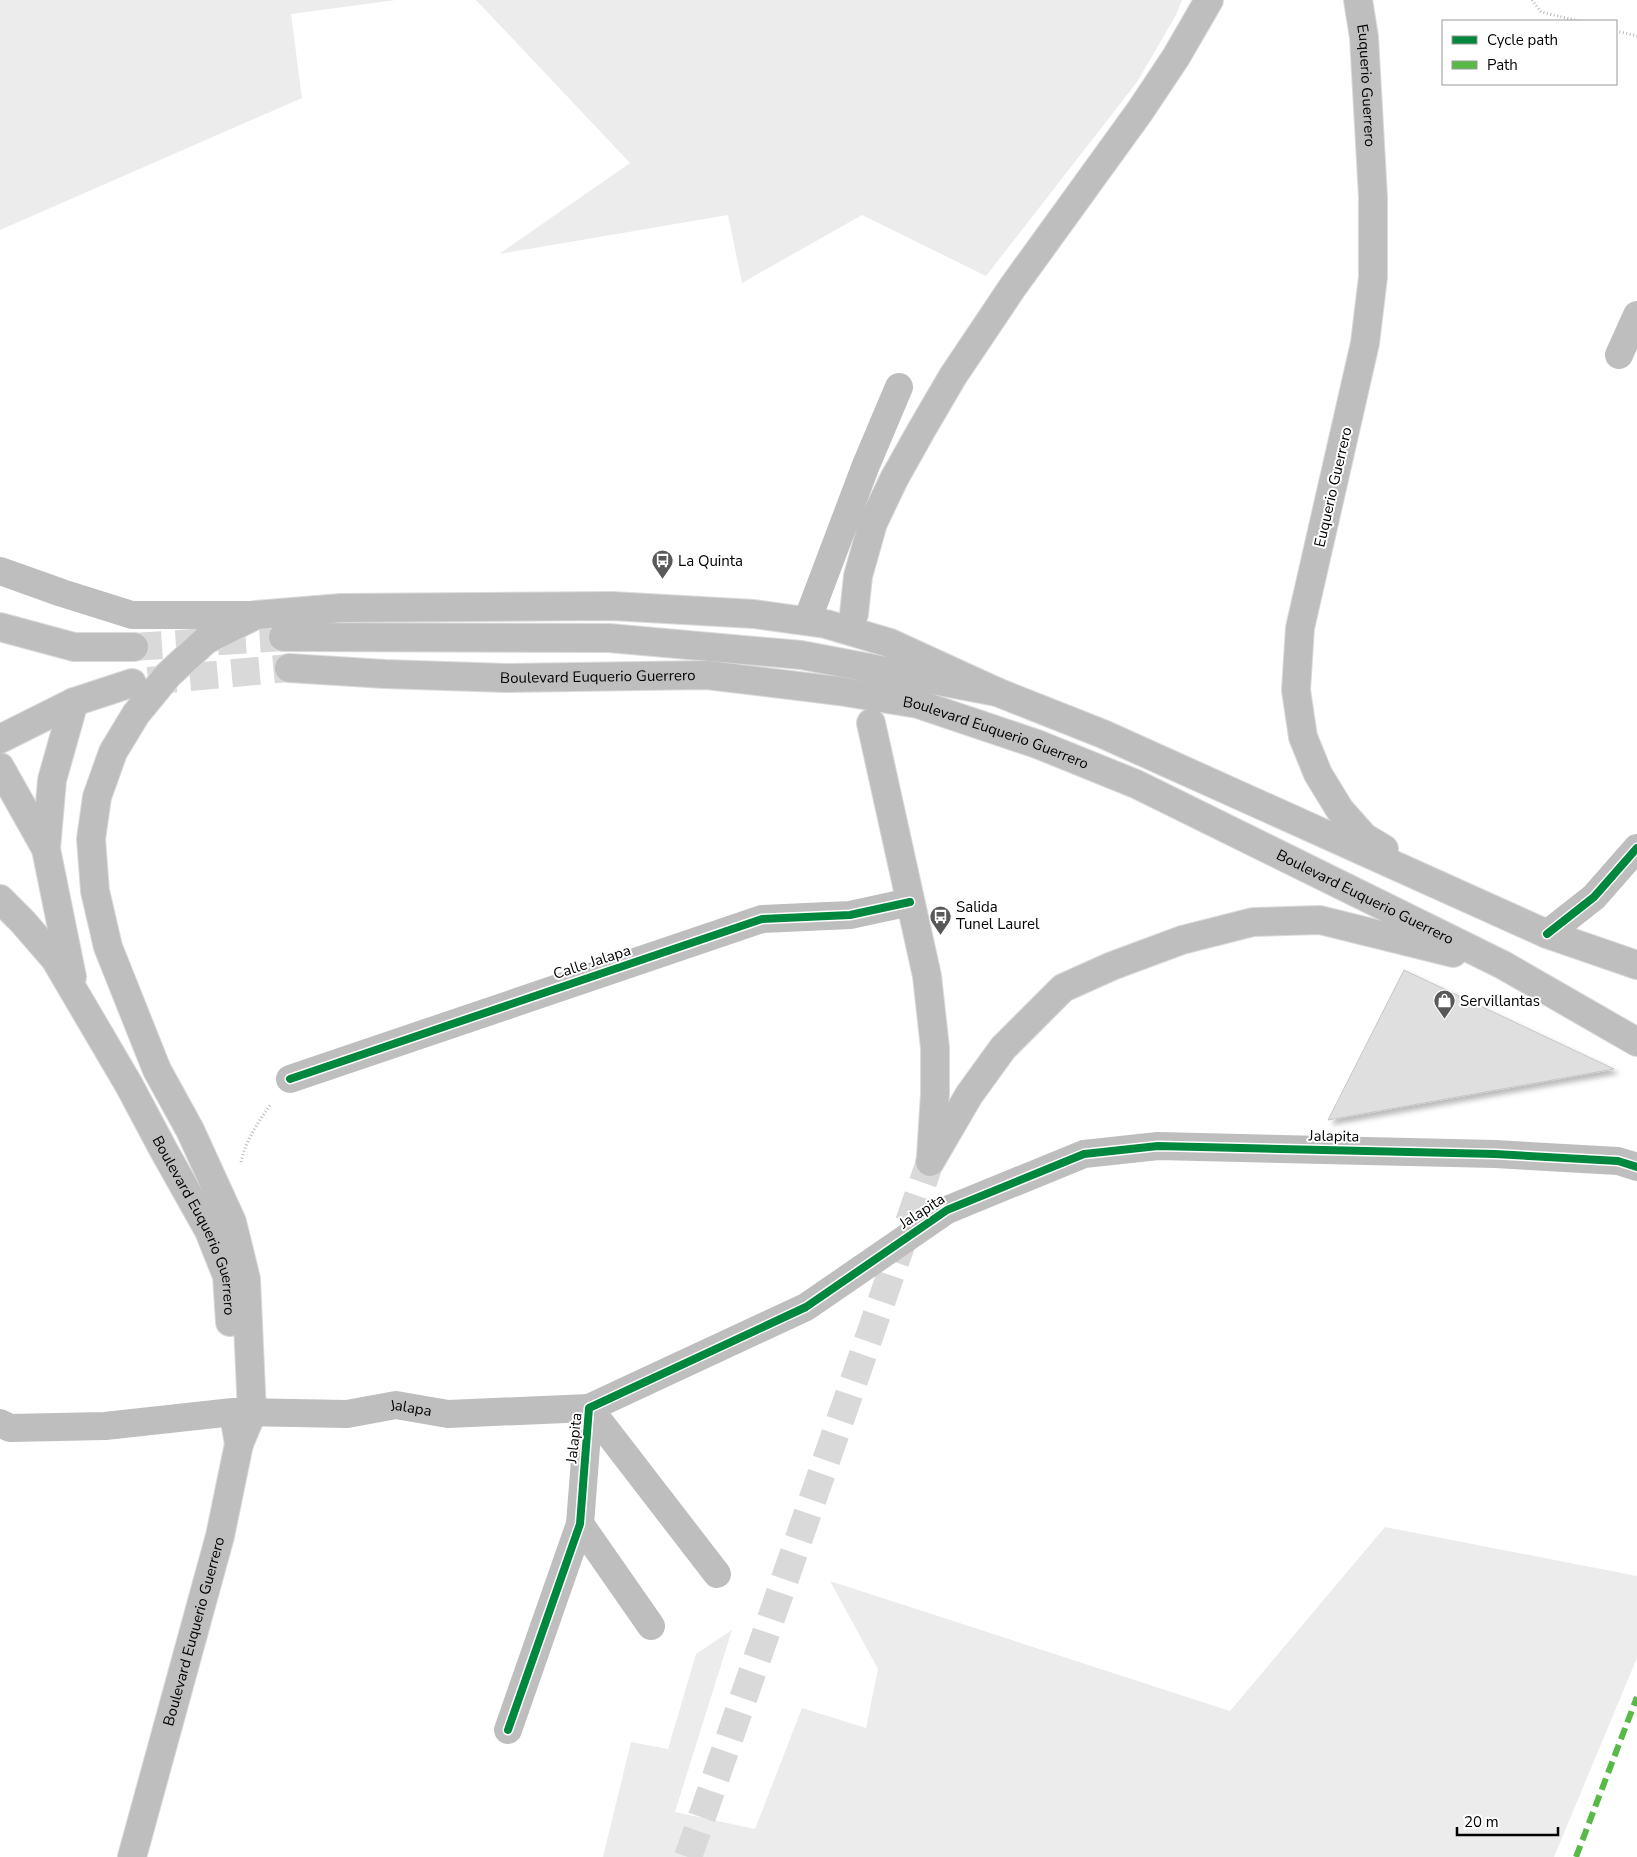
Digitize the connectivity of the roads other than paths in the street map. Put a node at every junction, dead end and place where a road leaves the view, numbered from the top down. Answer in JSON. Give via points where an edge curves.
{"nodes":[{"id":1,"x":1209,"y":0,"type":"edge"},
{"id":2,"x":1358,"y":0,"type":"edge"},
{"id":3,"x":1637,"y":315,"type":"edge"},
{"id":4,"x":1619,"y":354,"type":"dead end"},
{"id":5,"x":899,"y":386,"type":"dead end"},
{"id":6,"x":0,"y":571,"type":"edge"},
{"id":7,"x":854,"y":614,"type":"dead end"},
{"id":8,"x":256,"y":615,"type":"junction"},
{"id":9,"x":807,"y":621,"type":"junction"},
{"id":10,"x":0,"y":627,"type":"edge"},
{"id":11,"x":284,"y":637,"type":"tunnel mouth"},
{"id":12,"x":134,"y":647,"type":"tunnel mouth"},
{"id":13,"x":289,"y":668,"type":"tunnel mouth"},
{"id":14,"x":132,"y":683,"type":"tunnel mouth"},
{"id":15,"x":998,"y":692,"type":"junction"},
{"id":16,"x":74,"y":702,"type":"junction"},
{"id":17,"x":871,"y":723,"type":"dead end"},
{"id":18,"x":0,"y":739,"type":"edge"},
{"id":19,"x":0,"y":767,"type":"edge"},
{"id":20,"x":1637,"y":848,"type":"edge"},
{"id":21,"x":46,"y":849,"type":"junction"},
{"id":22,"x":1466,"y":898,"type":"junction"},
{"id":23,"x":0,"y":899,"type":"edge"},
{"id":24,"x":910,"y":902,"type":"junction"},
{"id":25,"x":1547,"y":934,"type":"junction"},
{"id":26,"x":1503,"y":965,"type":"junction"},
{"id":27,"x":1637,"y":965,"type":"edge"},
{"id":28,"x":75,"y":993,"type":"junction"},
{"id":29,"x":1637,"y":1042,"type":"edge"},
{"id":30,"x":290,"y":1079,"type":"road end"},
{"id":31,"x":1637,"y":1167,"type":"edge"},
{"id":32,"x":589,"y":1408,"type":"junction"},
{"id":33,"x":242,"y":1412,"type":"junction"},
{"id":34,"x":0,"y":1423,"type":"edge"},
{"id":35,"x":580,"y":1524,"type":"junction"},
{"id":36,"x":717,"y":1574,"type":"dead end"},
{"id":37,"x":651,"y":1626,"type":"dead end"},
{"id":38,"x":508,"y":1730,"type":"dead end"},
{"id":39,"x":132,"y":1857,"type":"edge"}],
"edges":[{"from":1,"to":7,"type":"main road","via":[[1140,111],[1012,288],[922,429],[873,523],[858,576]]},
{"from":2,"to":22,"type":"main road","name":"Euquerio Guerrero","via":[[1364,37],[1373,197],[1373,277],[1365,343],[1300,628],[1296,690],[1303,736],[1318,774],[1340,810],[1364,837]]},
{"from":3,"to":4,"type":"main road"},
{"from":5,"to":9,"type":"main road"},
{"from":6,"to":8,"type":"main road","via":[[132,615]]},
{"from":8,"to":9,"type":"main road","via":[[341,608],[612,606],[754,614]]},
{"from":8,"to":33,"type":"main road","via":[[206,640],[168,675],[136,714],[114,752],[97,797],[91,839],[95,891],[108,947],[157,1070],[190,1130],[232,1222],[246,1279]]},
{"from":9,"to":15,"type":"main road","via":[[890,642]]},
{"from":10,"to":12,"type":"main road","via":[[74,647]]},
{"from":11,"to":15,"type":"main road","name":"Boulevard Euquerio Guerrero","via":[[609,638],[801,655]]},
{"from":13,"to":26,"type":"main road","name":"Boulevard Euquerio Guerrero","via":[[506,678],[707,675],[839,690],[918,704],[1037,744],[1136,784]]},
{"from":14,"to":16,"type":"main road"},
{"from":15,"to":22,"type":"main road","name":"Boulevard Euquerio Guerrero","via":[[1104,734]]},
{"from":16,"to":18,"type":"main road"},
{"from":16,"to":21,"type":"main road","via":[[52,780]]},
{"from":17,"to":24,"type":"main road"},
{"from":19,"to":21,"type":"main road"},
{"from":20,"to":25,"type":"main road","via":[[1594,897]]},
{"from":21,"to":28,"type":"main road"},
{"from":22,"to":25,"type":"main road"},
{"from":23,"to":28,"type":"main road","name":"Boulevard Euquerio Guerrero","via":[[55,959]]},
{"from":24,"to":26,"type":"main road","via":[[927,976],[935,1048],[930,1162],[969,1095],[1003,1048],[1063,988],[1182,940],[1253,922],[1320,920]]},
{"from":24,"to":30,"type":"main road","name":"Calle Jalapa","via":[[850,915],[762,919]]},
{"from":25,"to":27,"type":"main road"},
{"from":26,"to":29,"type":"main road","name":"Boulevard Euquerio Guerrero"},
{"from":28,"to":33,"type":"main road","name":"Boulevard Euquerio Guerrero","via":[[209,1231],[226,1276]]},
{"from":31,"to":32,"type":"main road","name":"Jalapita","via":[[1618,1161],[1504,1155],[1158,1146],[1084,1154],[947,1210],[806,1307]]},
{"from":32,"to":33,"type":"main road","name":"Jalapa","via":[[448,1414],[396,1405],[347,1414]]},
{"from":32,"to":35,"type":"main road","name":"Jalapita"},
{"from":32,"to":36,"type":"main road"},
{"from":33,"to":34,"type":"main road","name":"Jalapa","via":[[105,1426],[10,1428]]},
{"from":33,"to":39,"type":"main road","name":"Boulevard Euquerio Guerrero","via":[[239,1444],[220,1536]]},
{"from":35,"to":37,"type":"main road"},
{"from":35,"to":38,"type":"main road","name":"Jalapita"}]}
